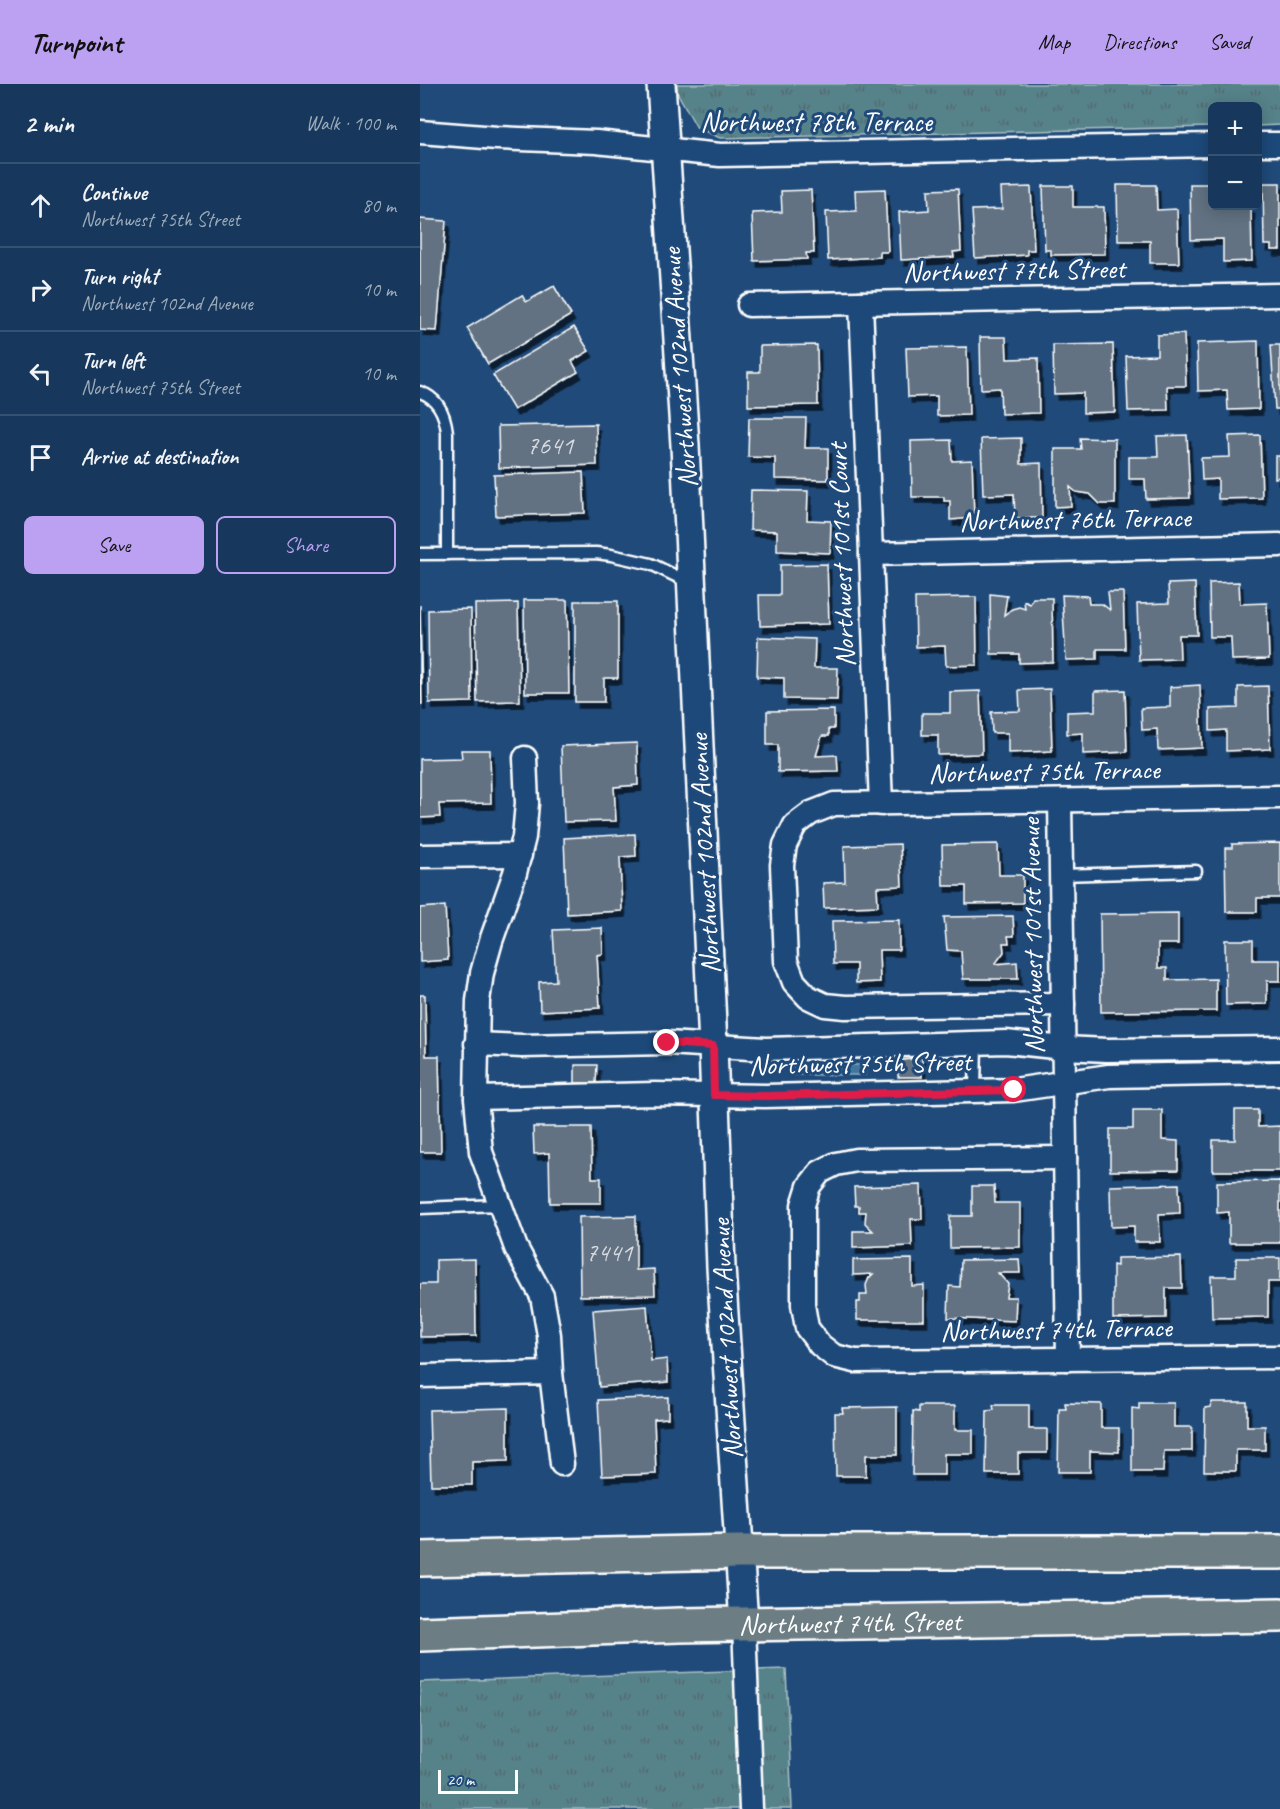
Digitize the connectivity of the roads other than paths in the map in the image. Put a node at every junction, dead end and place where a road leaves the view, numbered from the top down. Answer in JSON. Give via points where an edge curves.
{"nodes":[{"id":1,"x":661,"y":84,"type":"edge"},
{"id":2,"x":420,"y":132,"type":"edge"},
{"id":3,"x":1262,"y":144,"type":"edge"},
{"id":4,"x":1280,"y":144,"type":"edge"},
{"id":5,"x":1208,"y":145,"type":"edge"},
{"id":6,"x":665,"y":148,"type":"junction"},
{"id":7,"x":1280,"y":295,"type":"edge"},
{"id":8,"x":861,"y":303,"type":"junction"},
{"id":9,"x":749,"y":305,"type":"dead end"},
{"id":10,"x":420,"y":392,"type":"edge"},
{"id":11,"x":1280,"y":545,"type":"edge"},
{"id":12,"x":420,"y":554,"type":"edge"},
{"id":13,"x":447,"y":554,"type":"junction"},
{"id":14,"x":871,"y":554,"type":"junction"},
{"id":15,"x":692,"y":583,"type":"junction"},
{"id":16,"x":525,"y":758,"type":"dead end"},
{"id":17,"x":1280,"y":797,"type":"edge"},
{"id":18,"x":1060,"y":801,"type":"junction"},
{"id":19,"x":881,"y":804,"type":"junction"},
{"id":20,"x":520,"y":855,"type":"junction"},
{"id":21,"x":420,"y":856,"type":"edge"},
{"id":22,"x":1196,"y":871,"type":"dead end"},
{"id":23,"x":1061,"y":875,"type":"junction"},
{"id":24,"x":1063,"y":1004,"type":"junction"},
{"id":25,"x":976,"y":1043,"type":"junction"},
{"id":26,"x":476,"y":1044,"type":"junction"},
{"id":27,"x":713,"y":1046,"type":"junction"},
{"id":28,"x":1064,"y":1048,"type":"junction"},
{"id":29,"x":1280,"y":1048,"type":"edge"},
{"id":30,"x":1280,"y":1073,"type":"edge"},
{"id":31,"x":1064,"y":1083,"type":"junction"},
{"id":32,"x":975,"y":1091,"type":"junction"},
{"id":33,"x":714,"y":1095,"type":"junction"},
{"id":34,"x":476,"y":1098,"type":"junction"},
{"id":35,"x":1065,"y":1158,"type":"junction"},
{"id":36,"x":500,"y":1205,"type":"junction"},
{"id":37,"x":420,"y":1208,"type":"edge"},
{"id":38,"x":1280,"y":1357,"type":"edge"},
{"id":39,"x":1068,"y":1359,"type":"junction"},
{"id":40,"x":551,"y":1373,"type":"junction"},
{"id":41,"x":420,"y":1376,"type":"edge"},
{"id":42,"x":562,"y":1464,"type":"dead end"},
{"id":43,"x":740,"y":1552,"type":"junction"},
{"id":44,"x":1280,"y":1552,"type":"edge"},
{"id":45,"x":420,"y":1559,"type":"edge"},
{"id":46,"x":1280,"y":1615,"type":"edge"},
{"id":47,"x":744,"y":1624,"type":"junction"},
{"id":48,"x":420,"y":1634,"type":"edge"},
{"id":49,"x":751,"y":1809,"type":"edge"}],
"edges":[{"from":1,"to":6,"type":"street","name":"Northwest 102nd Avenue"},
{"from":2,"to":6,"type":"street","name":"Northwest 78th Terrace"},
{"from":3,"to":4,"type":"street"},
{"from":5,"to":6,"type":"street","name":"Northwest 78th Terrace","via":[[720,155]]},
{"from":6,"to":15,"type":"street","name":"Northwest 102nd Avenue"},
{"from":7,"to":8,"type":"street","name":"Northwest 77th Street"},
{"from":8,"to":9,"type":"street","name":"Northwest 77th Street"},
{"from":8,"to":14,"type":"street","name":"Northwest 101st Court"},
{"from":10,"to":13,"type":"lane","via":[[440,407],[445,419]]},
{"from":11,"to":14,"type":"street","name":"Northwest 76th Terrace"},
{"from":12,"to":13,"type":"lane"},
{"from":13,"to":15,"type":"lane","via":[[596,553],[651,564]]},
{"from":14,"to":19,"type":"street","name":"Northwest 101st Court"},
{"from":15,"to":27,"type":"street","name":"Northwest 102nd Avenue"},
{"from":16,"to":20,"type":"street","via":[[526,821]]},
{"from":17,"to":18,"type":"street","name":"Northwest 75th Terrace"},
{"from":18,"to":19,"type":"street","name":"Northwest 75th Terrace"},
{"from":18,"to":23,"type":"street","name":"Northwest 101st Avenue"},
{"from":19,"to":24,"type":"street","name":"Northwest 75th Terrace","via":[[834,804],[811,813],[795,825],[785,845],[782,865],[786,961],[794,982],[808,997],[825,1005],[845,1007]]},
{"from":20,"to":21,"type":"street"},
{"from":20,"to":26,"type":"street","via":[[482,973]]},
{"from":22,"to":23,"type":"lane"},
{"from":23,"to":24,"type":"street","name":"Northwest 101st Avenue"},
{"from":24,"to":28,"type":"street","name":"Northwest 101st Avenue"},
{"from":25,"to":27,"type":"street","name":"Northwest 75th Street","via":[[766,1049]]},
{"from":25,"to":28,"type":"street","name":"Northwest 75th Street"},
{"from":25,"to":32,"type":"lane"},
{"from":26,"to":27,"type":"street","name":"Northwest 75th Street"},
{"from":26,"to":34,"type":"street"},
{"from":27,"to":33,"type":"street","name":"Northwest 102nd Avenue"},
{"from":28,"to":29,"type":"street","name":"Northwest 75th Street"},
{"from":28,"to":31,"type":"street","name":"Northwest 101st Avenue"},
{"from":30,"to":31,"type":"street","name":"Northwest 75th Street","via":[[1109,1076]]},
{"from":31,"to":32,"type":"street","name":"Northwest 75th Street"},
{"from":31,"to":35,"type":"street","name":"Northwest 101st Avenue"},
{"from":32,"to":33,"type":"street","name":"Northwest 75th Street"},
{"from":33,"to":34,"type":"street","name":"Northwest 75th Street"},
{"from":33,"to":43,"type":"street","name":"Northwest 102nd Avenue"},
{"from":34,"to":36,"type":"street","via":[[481,1152]]},
{"from":35,"to":39,"type":"street","name":"Northwest 101st Avenue"},
{"from":35,"to":39,"type":"street","name":"Northwest 74th Terrace","via":[[856,1160],[820,1172],[808,1186],[803,1205],[802,1305],[807,1328],[820,1345],[834,1356],[855,1361]]},
{"from":36,"to":37,"type":"lane"},
{"from":36,"to":40,"type":"street","via":[[516,1248],[542,1296]]},
{"from":38,"to":39,"type":"street","name":"Northwest 74th Terrace"},
{"from":40,"to":41,"type":"street"},
{"from":40,"to":42,"type":"street"},
{"from":43,"to":44,"type":"main road"},
{"from":43,"to":45,"type":"main road"},
{"from":43,"to":47,"type":"street","name":"Northwest 102nd Avenue"},
{"from":46,"to":47,"type":"main road","name":"Northwest 74th Street"},
{"from":47,"to":48,"type":"main road","name":"Northwest 74th Street"},
{"from":47,"to":49,"type":"street"}]}
